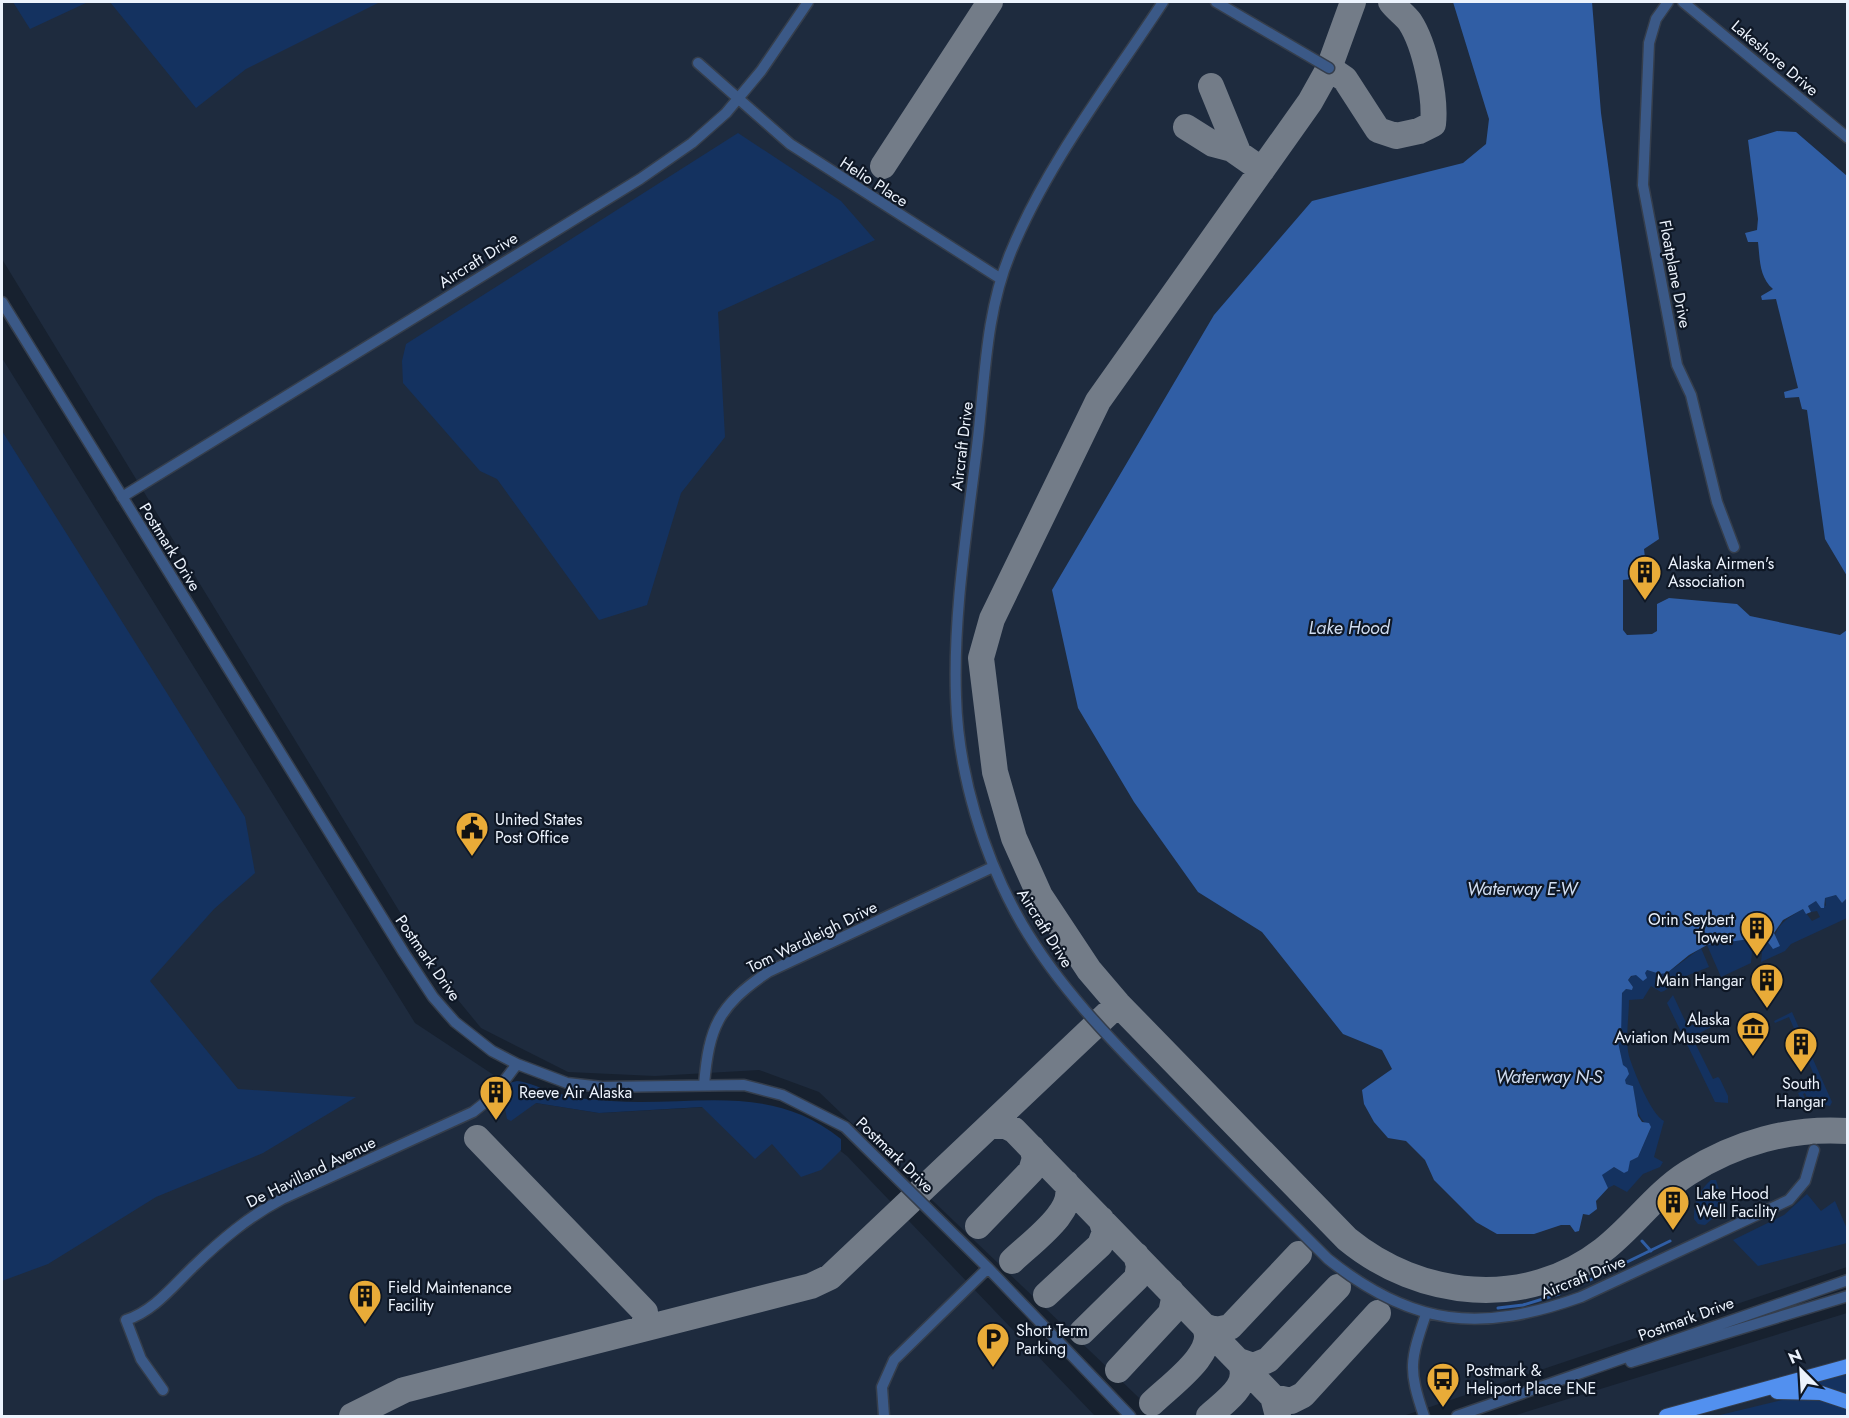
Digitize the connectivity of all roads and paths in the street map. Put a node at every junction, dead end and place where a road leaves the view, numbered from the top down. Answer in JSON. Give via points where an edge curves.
{"nodes":[{"id":1,"x":808,"y":2,"type":"edge"},
{"id":2,"x":1163,"y":2,"type":"edge"},
{"id":3,"x":1216,"y":2,"type":"edge"},
{"id":4,"x":1668,"y":2,"type":"edge"},
{"id":5,"x":1683,"y":2,"type":"edge"},
{"id":6,"x":698,"y":63,"type":"dead end"},
{"id":7,"x":1329,"y":68,"type":"dead end"},
{"id":8,"x":739,"y":99,"type":"junction"},
{"id":9,"x":1848,"y":138,"type":"edge"},
{"id":10,"x":1000,"y":279,"type":"junction"},
{"id":11,"x":2,"y":302,"type":"edge"},
{"id":12,"x":122,"y":497,"type":"junction"},
{"id":13,"x":1734,"y":547,"type":"dead end"},
{"id":14,"x":993,"y":867,"type":"junction"},
{"id":15,"x":517,"y":1064,"type":"junction"},
{"id":16,"x":704,"y":1085,"type":"junction"},
{"id":17,"x":1814,"y":1150,"type":"dead end"},
{"id":18,"x":988,"y":1268,"type":"junction"},
{"id":19,"x":1848,"y":1280,"type":"edge"},
{"id":20,"x":1848,"y":1296,"type":"edge"},
{"id":21,"x":1426,"y":1314,"type":"junction"},
{"id":22,"x":1848,"y":1366,"type":"edge"},
{"id":23,"x":163,"y":1390,"type":"dead end"},
{"id":24,"x":1536,"y":1390,"type":"junction"},
{"id":25,"x":1727,"y":1400,"type":"junction"},
{"id":26,"x":1848,"y":1402,"type":"edge"},
{"id":27,"x":884,"y":1416,"type":"edge"},
{"id":28,"x":1130,"y":1416,"type":"edge"},
{"id":29,"x":1424,"y":1416,"type":"edge"},
{"id":30,"x":1457,"y":1416,"type":"edge"},
{"id":31,"x":1666,"y":1416,"type":"edge"}],
"edges":[{"from":1,"to":8,"type":"street","name":"Aircraft Drive"},
{"from":2,"to":10,"type":"street","name":"Aircraft Drive","via":[[1044,184]]},
{"from":3,"to":7,"type":"street"},
{"from":4,"to":13,"type":"street","name":"Floatplane Drive","via":[[1656,19],[1649,43],[1643,185],[1677,365],[1691,394],[1717,502]]},
{"from":5,"to":9,"type":"street","name":"Lakeshore Drive"},
{"from":6,"to":8,"type":"street","name":"Helio Place"},
{"from":8,"to":10,"type":"street","name":"Helio Place","via":[[790,144]]},
{"from":8,"to":12,"type":"street","name":"Aircraft Drive","via":[[692,143],[640,179]]},
{"from":10,"to":14,"type":"street","name":"Aircraft Drive","via":[[960,595],[956,698],[966,774]]},
{"from":11,"to":12,"type":"street","name":"Postmark Drive"},
{"from":12,"to":15,"type":"street","name":"Postmark Drive","via":[[424,984],[460,1026],[492,1051]]},
{"from":14,"to":16,"type":"street","name":"Tom Wardleigh Drive","via":[[768,972],[748,986],[721,1015],[712,1032]]},
{"from":14,"to":21,"type":"street","name":"Aircraft Drive","via":[[1041,954],[1096,1025],[1328,1259],[1389,1300]]},
{"from":15,"to":16,"type":"street","name":"Postmark Drive","via":[[567,1083],[602,1087]]},
{"from":15,"to":23,"type":"street","name":"De Havilland Avenue","via":[[492,1097],[473,1112],[257,1213],[224,1238],[152,1307],[126,1320],[141,1359]]},
{"from":16,"to":18,"type":"street","name":"Postmark Drive","via":[[744,1085],[782,1095],[845,1127]]},
{"from":17,"to":21,"type":"street","name":"Aircraft Drive","via":[[1805,1181],[1789,1200],[1581,1297],[1547,1309],[1500,1318]]},
{"from":18,"to":27,"type":"street","via":[[894,1360],[882,1387]]},
{"from":18,"to":28,"type":"street","name":"Postmark Drive"},
{"from":19,"to":24,"type":"street","name":"Postmark Drive"},
{"from":20,"to":24,"type":"street","name":"Postmark Drive"},
{"from":21,"to":29,"type":"street","via":[[1411,1369]]},
{"from":22,"to":25,"type":"main road"},
{"from":24,"to":30,"type":"street","name":"Postmark Drive"},
{"from":25,"to":26,"type":"main road","via":[[1805,1391]]},
{"from":25,"to":31,"type":"main road"}]}
